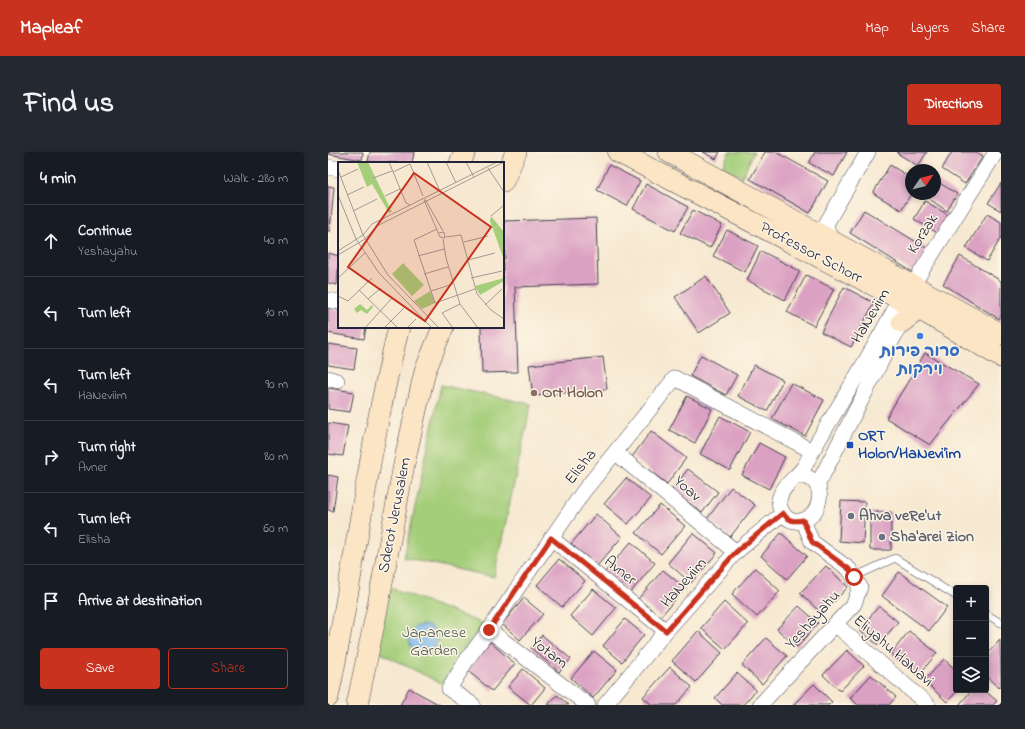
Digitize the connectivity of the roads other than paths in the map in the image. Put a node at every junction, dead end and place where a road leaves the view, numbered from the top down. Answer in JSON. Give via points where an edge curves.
{"nodes":[{"id":1,"x":465,"y":152,"type":"edge"},
{"id":2,"x":516,"y":152,"type":"edge"},
{"id":3,"x":618,"y":152,"type":"edge"},
{"id":4,"x":669,"y":152,"type":"edge"},
{"id":5,"x":868,"y":152,"type":"edge"},
{"id":6,"x":996,"y":152,"type":"edge"},
{"id":7,"x":460,"y":162,"type":"edge"},
{"id":8,"x":328,"y":167,"type":"edge"},
{"id":9,"x":338,"y":169,"type":"edge"},
{"id":10,"x":504,"y":180,"type":"edge"},
{"id":11,"x":834,"y":241,"type":"junction"},
{"id":12,"x":911,"y":299,"type":"junction"},
{"id":13,"x":328,"y":300,"type":"edge"},
{"id":14,"x":338,"y":302,"type":"edge"},
{"id":15,"x":399,"y":328,"type":"edge"},
{"id":16,"x":443,"y":328,"type":"edge"},
{"id":17,"x":1001,"y":334,"type":"edge"},
{"id":18,"x":1001,"y":357,"type":"edge"},
{"id":19,"x":812,"y":451,"type":"junction"},
{"id":20,"x":616,"y":453,"type":"junction"},
{"id":21,"x":797,"y":476,"type":"junction"},
{"id":22,"x":817,"y":486,"type":"junction"},
{"id":23,"x":783,"y":513,"type":"junction"},
{"id":24,"x":803,"y":520,"type":"junction"},
{"id":25,"x":551,"y":538,"type":"junction"},
{"id":26,"x":736,"y":552,"type":"junction"},
{"id":27,"x":854,"y":577,"type":"junction"},
{"id":28,"x":953,"y":594,"type":"edge"},
{"id":29,"x":989,"y":616,"type":"edge"},
{"id":30,"x":1001,"y":623,"type":"edge"},
{"id":31,"x":835,"y":624,"type":"junction"},
{"id":32,"x":489,"y":630,"type":"junction"},
{"id":33,"x":666,"y":631,"type":"junction"},
{"id":34,"x":328,"y":697,"type":"edge"},
{"id":35,"x":763,"y":704,"type":"edge"},
{"id":36,"x":357,"y":705,"type":"edge"},
{"id":37,"x":473,"y":705,"type":"edge"},
{"id":38,"x":588,"y":705,"type":"edge"},
{"id":39,"x":605,"y":705,"type":"edge"},
{"id":40,"x":928,"y":705,"type":"edge"}],
"edges":[{"from":1,"to":7,"type":"main road"},
{"from":2,"to":10,"type":"main road"},
{"from":3,"to":12,"type":"main road","name":"Professor Schorr"},
{"from":4,"to":11,"type":"main road","name":"Professor Schorr"},
{"from":5,"to":11,"type":"street","via":[[826,224],[828,233]]},
{"from":6,"to":12,"type":"street","name":"Korzak"},
{"from":8,"to":9,"type":"street"},
{"from":11,"to":12,"type":"main road","name":"Professor Schorr"},
{"from":12,"to":17,"type":"main road","name":"Professor Schorr"},
{"from":12,"to":18,"type":"main road","name":"Professor Schorr"},
{"from":12,"to":19,"type":"street","name":"HaNeviim"},
{"from":12,"to":22,"type":"street","name":"HaNeviim"},
{"from":13,"to":14,"type":"street"},
{"from":15,"to":34,"type":"main road","name":"Sderot Jerusalem","via":[[383,392],[348,599]]},
{"from":16,"to":36,"type":"main road","name":"Sderot Jerusalem","via":[[423,378]]},
{"from":19,"to":20,"type":"street","name":"Elisha","via":[[675,378]]},
{"from":19,"to":21,"type":"street","name":"HaNeviim"},
{"from":20,"to":25,"type":"street","name":"Elisha","via":[[583,492]]},
{"from":20,"to":26,"type":"street","name":"Yoav"},
{"from":21,"to":22,"type":"street","via":[[806,475]]},
{"from":21,"to":23,"type":"street","via":[[782,491],[780,508]]},
{"from":22,"to":24,"type":"street","via":[[819,502],[810,517]]},
{"from":23,"to":24,"type":"street","via":[[793,521]]},
{"from":23,"to":26,"type":"street","name":"HaNeviim"},
{"from":24,"to":27,"type":"street","name":"Yeshayahu","via":[[812,542],[849,569]]},
{"from":25,"to":32,"type":"street","name":"Elisha"},
{"from":25,"to":33,"type":"street","name":"Avner"},
{"from":26,"to":33,"type":"street","name":"HaNeviim"},
{"from":27,"to":28,"type":"lane","via":[[895,558]]},
{"from":27,"to":31,"type":"street","name":"Yeshayahu","via":[[860,587],[854,604]]},
{"from":29,"to":30,"type":"lane"},
{"from":31,"to":35,"type":"street","name":"Yeshayahu"},
{"from":31,"to":40,"type":"street","name":"Eliyahu HaNavi"},
{"from":32,"to":37,"type":"street","name":"Elisha","via":[[449,689]]},
{"from":32,"to":38,"type":"street","name":"Yotam"},
{"from":33,"to":39,"type":"street","name":"HaNeviim"}]}
